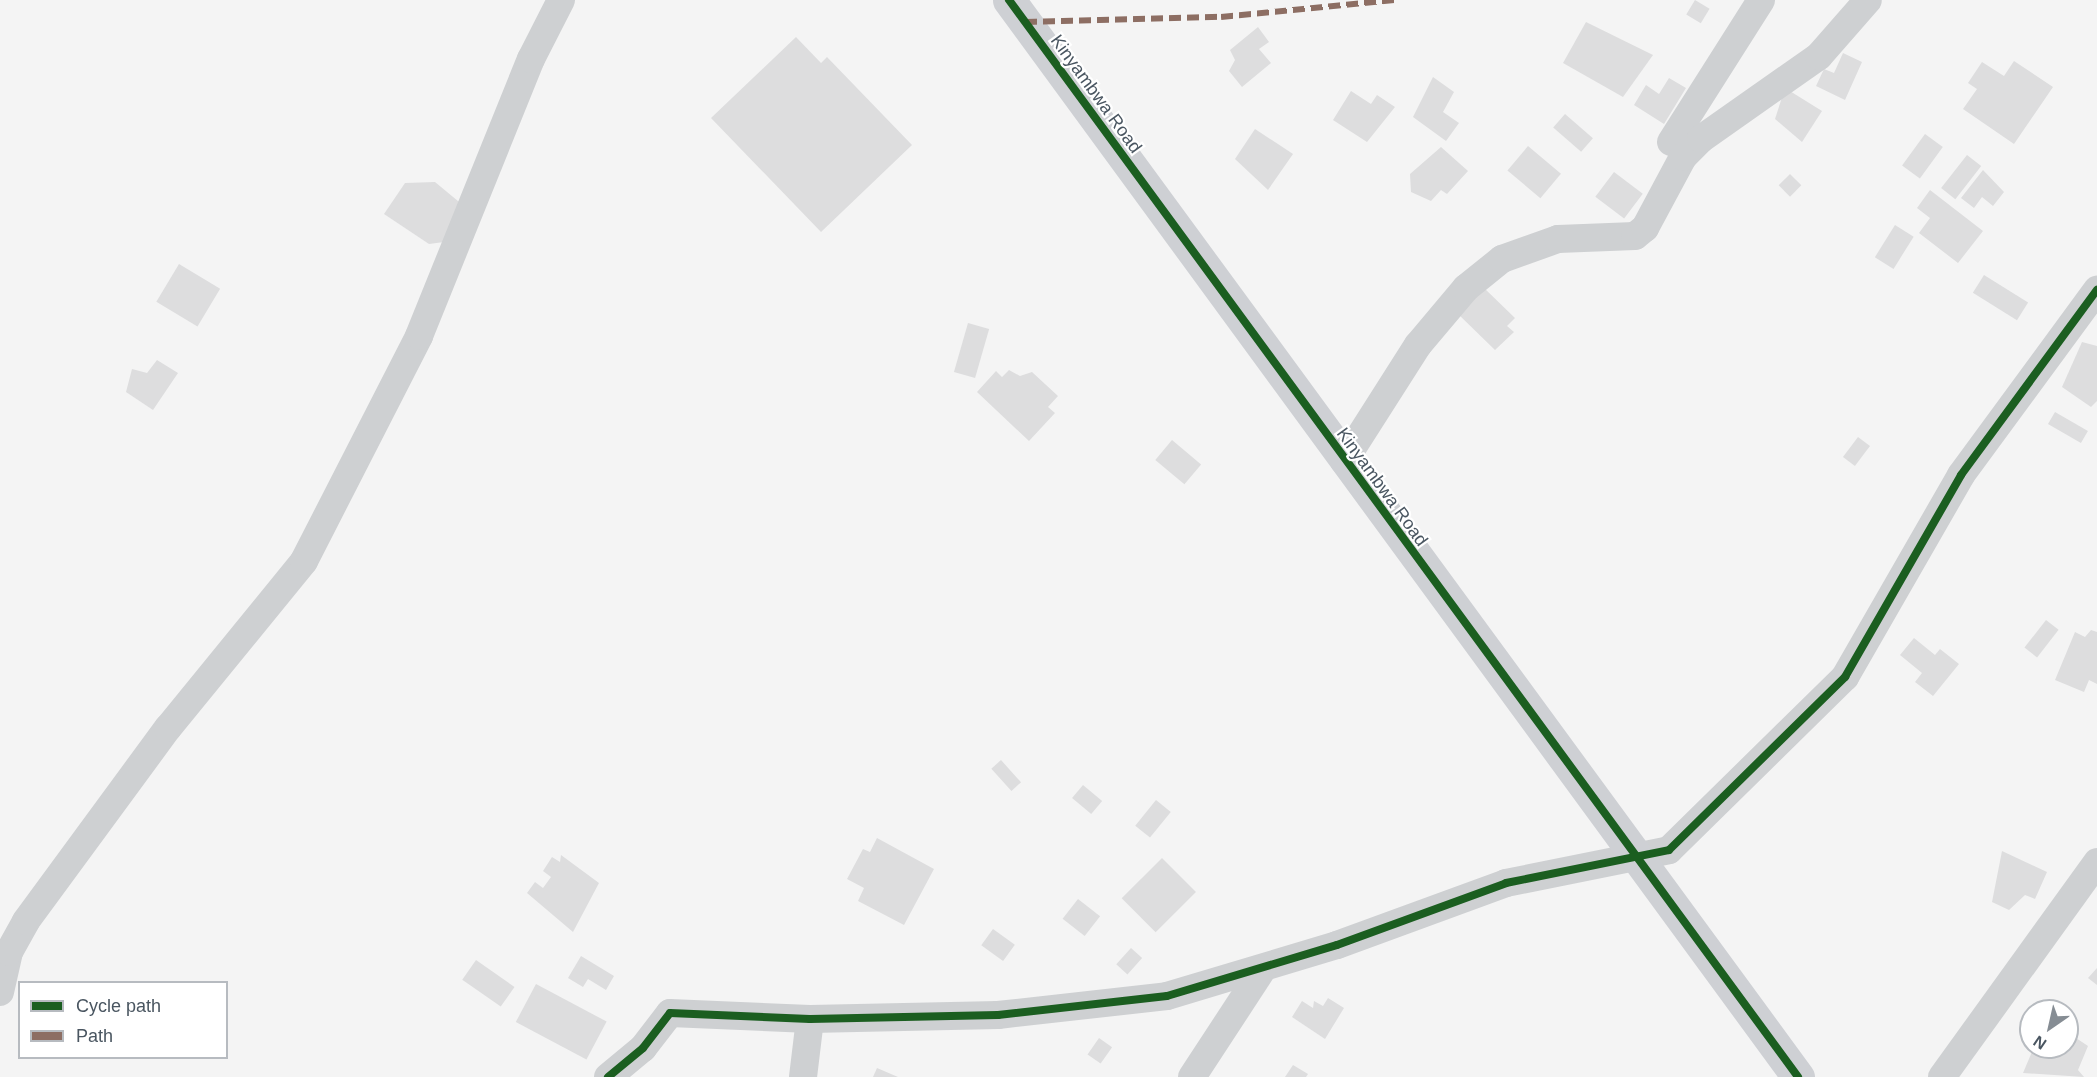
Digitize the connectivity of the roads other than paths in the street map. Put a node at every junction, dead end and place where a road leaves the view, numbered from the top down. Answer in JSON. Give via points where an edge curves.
{"nodes":[{"id":1,"x":561,"y":0,"type":"edge"},
{"id":2,"x":1010,"y":0,"type":"edge"},
{"id":3,"x":1761,"y":0,"type":"edge"},
{"id":4,"x":1868,"y":0,"type":"edge"},
{"id":5,"x":1671,"y":142,"type":"dead end"},
{"id":6,"x":2097,"y":290,"type":"edge"},
{"id":7,"x":1344,"y":460,"type":"junction"},
{"id":8,"x":1635,"y":861,"type":"junction"},
{"id":9,"x":2097,"y":862,"type":"edge"},
{"id":10,"x":1262,"y":970,"type":"junction"},
{"id":11,"x":0,"y":992,"type":"edge"},
{"id":12,"x":810,"y":1018,"type":"junction"},
{"id":13,"x":608,"y":1077,"type":"edge"},
{"id":14,"x":803,"y":1077,"type":"edge"},
{"id":15,"x":1192,"y":1077,"type":"edge"},
{"id":16,"x":1798,"y":1077,"type":"edge"},
{"id":17,"x":1942,"y":1077,"type":"edge"}],
"edges":[{"from":1,"to":11,"type":"street","via":[[531,59],[419,336],[304,561],[168,728],[26,921],[9,952]]},
{"from":2,"to":7,"type":"street","name":"Kinyambwa Road"},
{"from":3,"to":5,"type":"street"},
{"from":4,"to":7,"type":"street","via":[[1819,56],[1701,139],[1635,236],[1558,239],[1502,259],[1466,288],[1418,345]]},
{"from":6,"to":8,"type":"street","via":[[1961,475],[1845,678],[1690,834],[1669,850]]},
{"from":7,"to":8,"type":"street","name":"Kinyambwa Road"},
{"from":8,"to":10,"type":"street","via":[[1506,883]]},
{"from":8,"to":16,"type":"street","name":"Kinyambwa Road"},
{"from":9,"to":17,"type":"street"},
{"from":10,"to":12,"type":"street","via":[[1167,996],[998,1015]]},
{"from":10,"to":15,"type":"street"},
{"from":12,"to":13,"type":"street","via":[[670,1013],[643,1048]]},
{"from":12,"to":14,"type":"street"}]}
